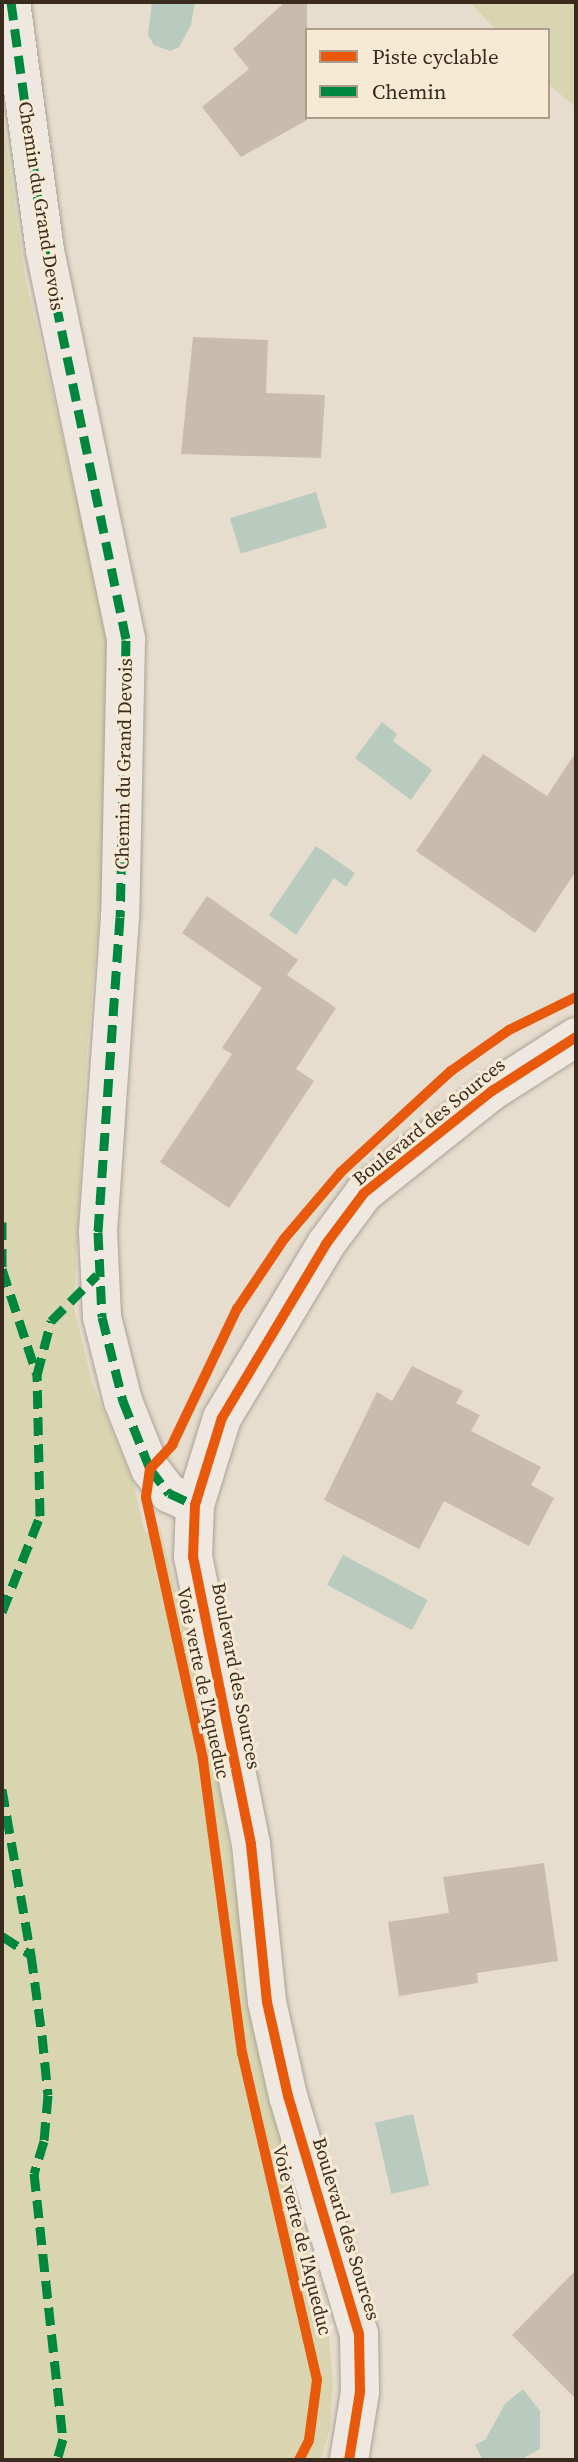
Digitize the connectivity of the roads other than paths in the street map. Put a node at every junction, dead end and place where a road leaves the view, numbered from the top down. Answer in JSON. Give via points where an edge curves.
{"nodes":[{"id":1,"x":11,"y":2,"type":"edge"},
{"id":2,"x":576,"y":1037,"type":"edge"},
{"id":3,"x":195,"y":1505,"type":"junction"},
{"id":4,"x":349,"y":2460,"type":"edge"}],
"edges":[{"from":1,"to":3,"type":"street","name":"Chemin du Grand Devois","via":[[45,251],[126,640],[120,917],[98,1232],[102,1317],[123,1401],[150,1469],[169,1493]]},
{"from":2,"to":3,"type":"street","name":"Boulevard des Sources","via":[[492,1091],[364,1193],[326,1244],[228,1406]]},
{"from":3,"to":4,"type":"street","name":"Boulevard des Sources","via":[[194,1557],[251,1844],[267,2001],[288,2096],[359,2334],[360,2392]]}]}
